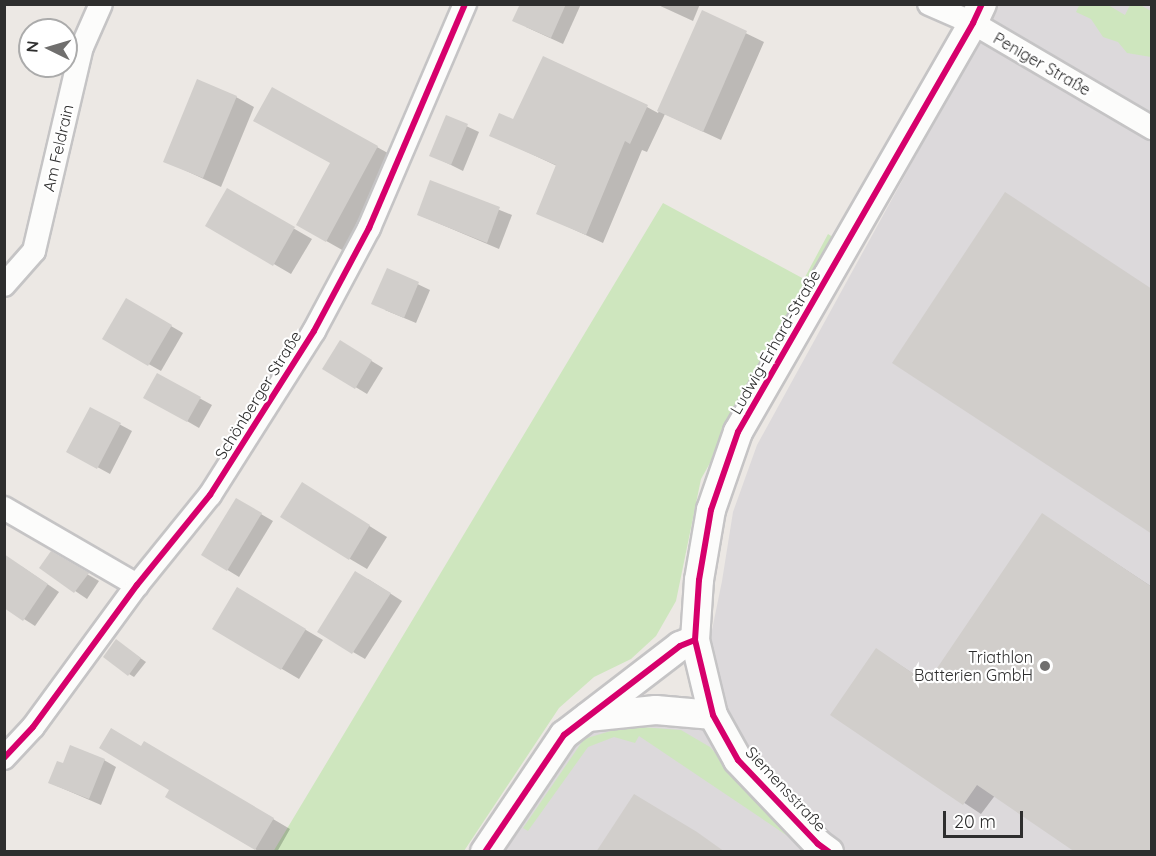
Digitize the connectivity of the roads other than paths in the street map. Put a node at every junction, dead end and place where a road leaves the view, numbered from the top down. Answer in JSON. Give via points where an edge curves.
{"nodes":[{"id":1,"x":101,"y":4,"type":"edge"},
{"id":2,"x":465,"y":4,"type":"edge"},
{"id":3,"x":929,"y":4,"type":"edge"},
{"id":4,"x":978,"y":14,"type":"edge"},
{"id":5,"x":1152,"y":128,"type":"edge"},
{"id":6,"x":4,"y":285,"type":"edge"},
{"id":7,"x":4,"y":507,"type":"edge"},
{"id":8,"x":137,"y":585,"type":"junction"},
{"id":9,"x":695,"y":640,"type":"junction"},
{"id":10,"x":713,"y":715,"type":"junction"},
{"id":11,"x":588,"y":717,"type":"junction"},
{"id":12,"x":4,"y":758,"type":"edge"},
{"id":13,"x":485,"y":852,"type":"edge"},
{"id":14,"x":829,"y":852,"type":"edge"}],
"edges":[{"from":1,"to":6,"type":"street","name":"Am Feldrain","via":[[82,47],[34,251]]},
{"from":2,"to":8,"type":"street","name":"Schönberger Straße","via":[[369,228],[314,331],[210,495]]},
{"from":3,"to":4,"type":"street","name":"Peniger Straße"},
{"from":4,"to":5,"type":"street","name":"Peniger Straße"},
{"from":4,"to":9,"type":"street","name":"Ludwig-Erhard-Straße","via":[[738,432],[711,510],[699,580]]},
{"from":7,"to":8,"type":"street"},
{"from":8,"to":12,"type":"street","name":"Schönberger Straße","via":[[33,727]]},
{"from":9,"to":10,"type":"street","name":"Siemensstraße"},
{"from":9,"to":11,"type":"street","via":[[680,646]]},
{"from":10,"to":11,"type":"street","via":[[656,710]]},
{"from":10,"to":14,"type":"street","name":"Siemensstraße","via":[[738,760]]},
{"from":11,"to":13,"type":"street","via":[[564,735]]}]}
